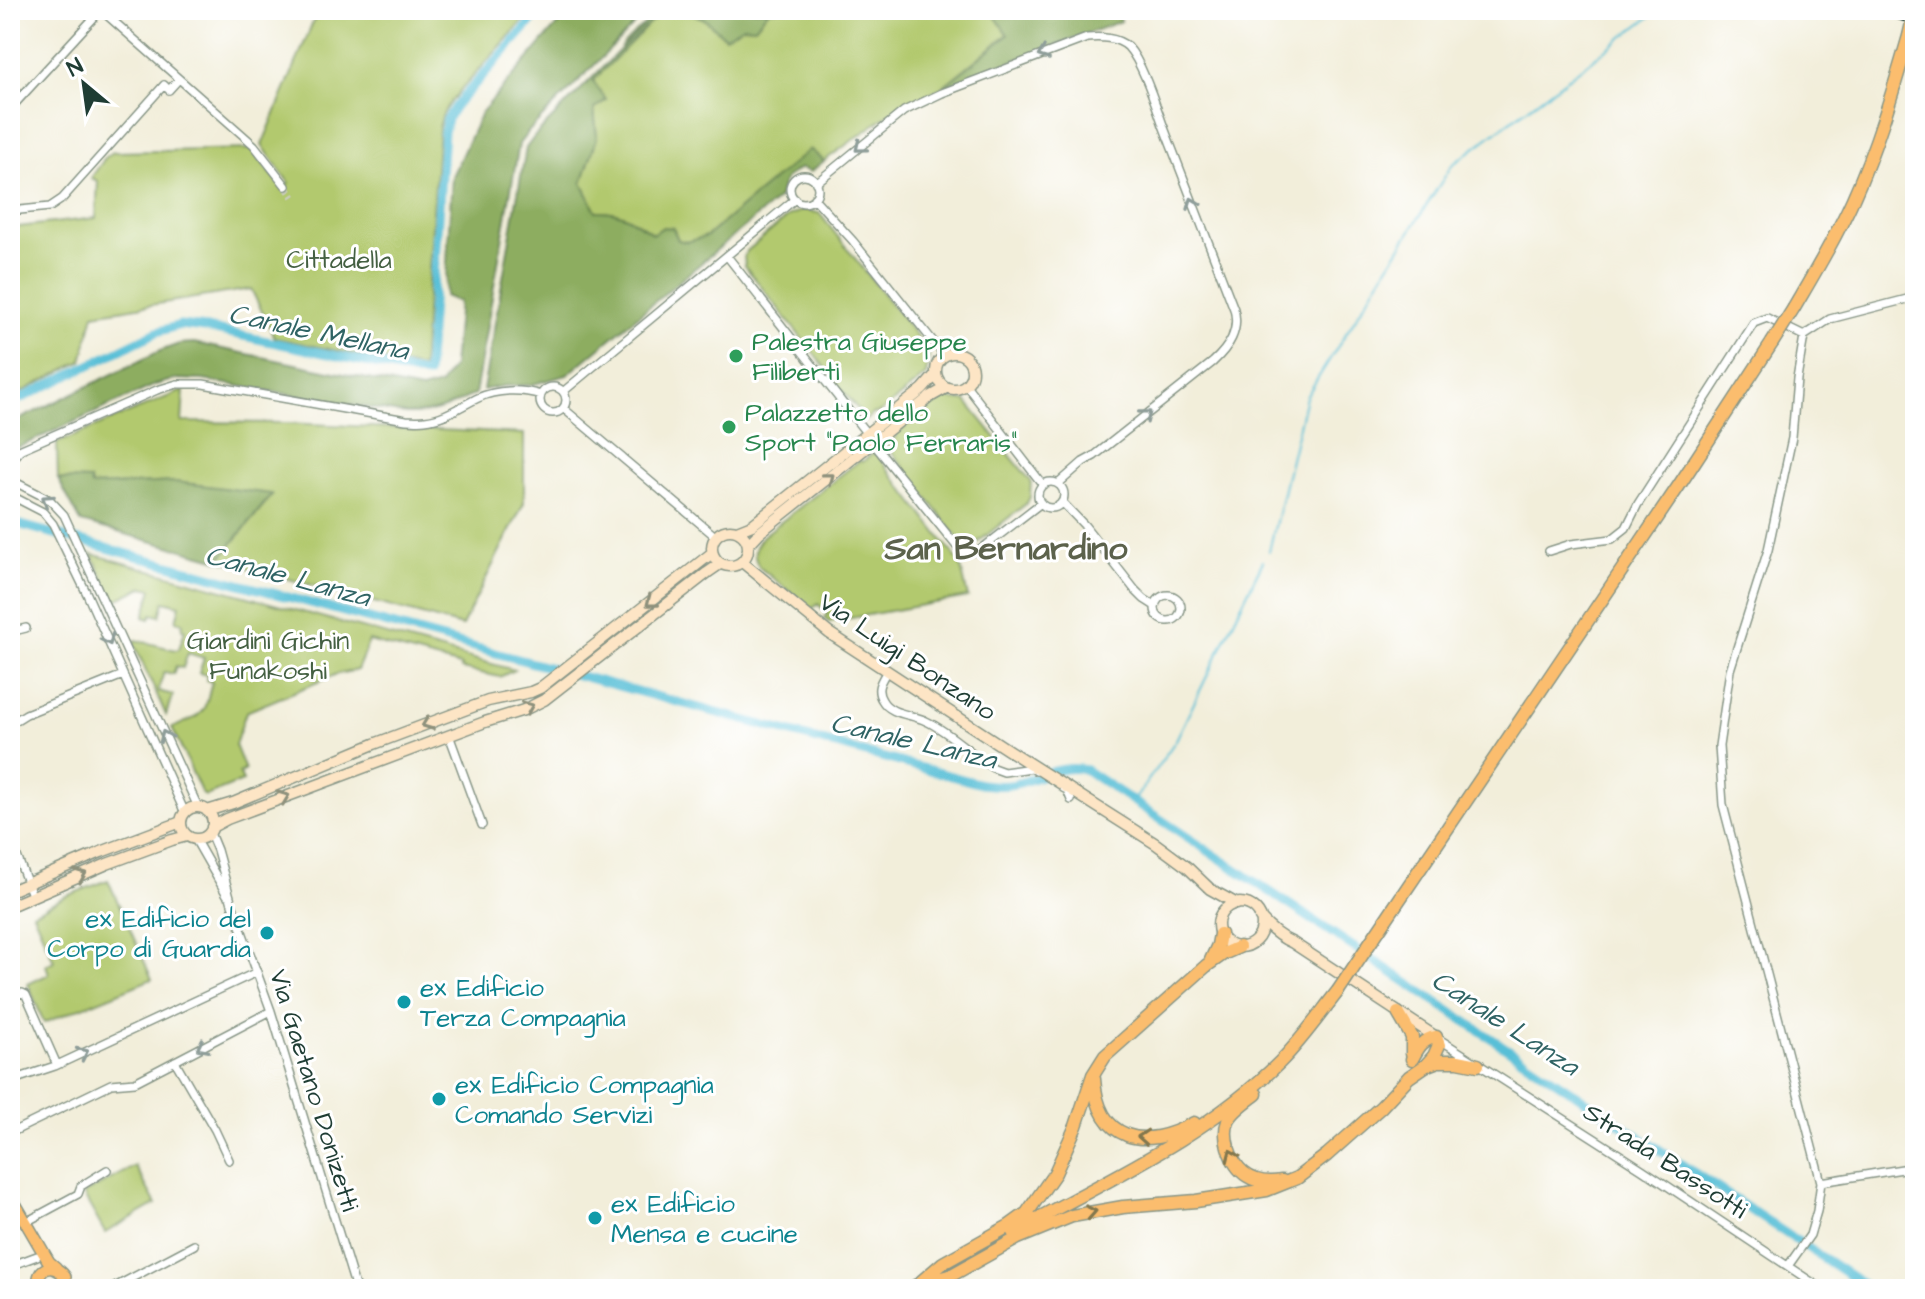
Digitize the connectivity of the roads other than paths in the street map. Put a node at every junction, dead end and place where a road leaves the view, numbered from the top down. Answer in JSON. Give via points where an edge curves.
{"nodes":[{"id":1,"x":101,"y":10,"type":"edge"},
{"id":2,"x":1915,"y":11,"type":"edge"},
{"id":3,"x":179,"y":79,"type":"junction"},
{"id":4,"x":10,"y":109,"type":"edge"},
{"id":5,"x":816,"y":183,"type":"junction"},
{"id":6,"x":286,"y":186,"type":"tunnel mouth"},
{"id":7,"x":814,"y":198,"type":"junction"},
{"id":8,"x":795,"y":199,"type":"junction"},
{"id":9,"x":10,"y":211,"type":"edge"},
{"id":10,"x":727,"y":256,"type":"junction"},
{"id":11,"x":1915,"y":297,"type":"edge"},
{"id":12,"x":1804,"y":336,"type":"junction"},
{"id":13,"x":944,"y":355,"type":"junction"},
{"id":14,"x":936,"y":374,"type":"junction"},
{"id":15,"x":966,"y":385,"type":"junction"},
{"id":16,"x":946,"y":388,"type":"junction"},
{"id":17,"x":564,"y":391,"type":"junction"},
{"id":18,"x":541,"y":395,"type":"junction"},
{"id":19,"x":563,"y":408,"type":"junction"},
{"id":20,"x":870,"y":438,"type":"junction"},
{"id":21,"x":20,"y":450,"type":"junction"},
{"id":22,"x":10,"y":454,"type":"edge"},
{"id":23,"x":10,"y":470,"type":"edge"},
{"id":24,"x":11,"y":484,"type":"edge"},
{"id":25,"x":1058,"y":484,"type":"junction"},
{"id":26,"x":1043,"y":485,"type":"junction"},
{"id":27,"x":10,"y":495,"type":"edge"},
{"id":28,"x":1062,"y":502,"type":"junction"},
{"id":29,"x":1041,"y":503,"type":"junction"},
{"id":30,"x":737,"y":531,"type":"junction"},
{"id":31,"x":715,"y":536,"type":"junction"},
{"id":32,"x":748,"y":545,"type":"junction"},
{"id":33,"x":1549,"y":551,"type":"dead end"},
{"id":34,"x":712,"y":553,"type":"junction"},
{"id":35,"x":742,"y":562,"type":"junction"},
{"id":36,"x":720,"y":564,"type":"junction"},
{"id":37,"x":99,"y":588,"type":"junction"},
{"id":38,"x":87,"y":594,"type":"junction"},
{"id":39,"x":1155,"y":606,"type":"dead end"},
{"id":40,"x":26,"y":628,"type":"dead end"},
{"id":41,"x":10,"y":632,"type":"edge"},
{"id":42,"x":887,"y":671,"type":"junction"},
{"id":43,"x":123,"y":675,"type":"junction"},
{"id":44,"x":479,"y":705,"type":"junction"},
{"id":45,"x":485,"y":722,"type":"junction"},
{"id":46,"x":10,"y":724,"type":"edge"},
{"id":47,"x":449,"y":735,"type":"junction"},
{"id":48,"x":374,"y":744,"type":"junction"},
{"id":49,"x":381,"y":761,"type":"junction"},
{"id":50,"x":1071,"y":800,"type":"dead end"},
{"id":51,"x":202,"y":809,"type":"junction"},
{"id":52,"x":183,"y":818,"type":"junction"},
{"id":53,"x":482,"y":825,"type":"dead end"},
{"id":54,"x":211,"y":830,"type":"junction"},
{"id":55,"x":10,"y":838,"type":"edge"},
{"id":56,"x":191,"y":838,"type":"junction"},
{"id":57,"x":27,"y":882,"type":"junction"},
{"id":58,"x":1210,"y":889,"type":"junction"},
{"id":59,"x":10,"y":891,"type":"edge"},
{"id":60,"x":32,"y":895,"type":"junction"},
{"id":61,"x":232,"y":904,"type":"junction"},
{"id":62,"x":1237,"y":904,"type":"junction"},
{"id":63,"x":10,"y":906,"type":"edge"},
{"id":64,"x":1222,"y":913,"type":"junction"},
{"id":65,"x":1260,"y":918,"type":"junction"},
{"id":66,"x":1220,"y":934,"type":"junction"},
{"id":67,"x":1283,"y":938,"type":"junction"},
{"id":68,"x":1254,"y":942,"type":"junction"},
{"id":69,"x":1239,"y":947,"type":"junction"},
{"id":70,"x":1206,"y":966,"type":"junction"},
{"id":71,"x":257,"y":972,"type":"junction"},
{"id":72,"x":10,"y":996,"type":"edge"},
{"id":73,"x":271,"y":1011,"type":"junction"},
{"id":74,"x":1398,"y":1013,"type":"junction"},
{"id":75,"x":1436,"y":1037,"type":"junction"},
{"id":76,"x":1300,"y":1040,"type":"junction"},
{"id":77,"x":1412,"y":1059,"type":"junction"},
{"id":78,"x":175,"y":1061,"type":"junction"},
{"id":79,"x":57,"y":1065,"type":"junction"},
{"id":80,"x":1478,"y":1065,"type":"junction"},
{"id":81,"x":1425,"y":1066,"type":"junction"},
{"id":82,"x":1093,"y":1075,"type":"junction"},
{"id":83,"x":1409,"y":1077,"type":"junction"},
{"id":84,"x":10,"y":1081,"type":"edge"},
{"id":85,"x":10,"y":1133,"type":"edge"},
{"id":86,"x":229,"y":1160,"type":"dead end"},
{"id":87,"x":1915,"y":1167,"type":"edge"},
{"id":88,"x":107,"y":1170,"type":"dead end"},
{"id":89,"x":1297,"y":1178,"type":"junction"},
{"id":90,"x":1821,"y":1182,"type":"junction"},
{"id":91,"x":10,"y":1195,"type":"edge"},
{"id":92,"x":26,"y":1222,"type":"junction"},
{"id":93,"x":33,"y":1235,"type":"junction"},
{"id":94,"x":194,"y":1245,"type":"dead end"},
{"id":95,"x":37,"y":1256,"type":"junction"},
{"id":96,"x":10,"y":1266,"type":"edge"},
{"id":97,"x":1788,"y":1266,"type":"junction"},
{"id":98,"x":56,"y":1268,"type":"junction"},
{"id":99,"x":42,"y":1271,"type":"junction"},
{"id":100,"x":64,"y":1287,"type":"edge"},
{"id":101,"x":913,"y":1287,"type":"edge"},
{"id":102,"x":41,"y":1289,"type":"edge"},
{"id":103,"x":111,"y":1289,"type":"edge"},
{"id":104,"x":356,"y":1289,"type":"edge"},
{"id":105,"x":1822,"y":1289,"type":"edge"}],
"edges":[{"from":1,"to":3,"type":"street"},
{"from":1,"to":4,"type":"street"},
{"from":2,"to":76,"type":"highway","bridge":true,"via":[[1880,131],[1853,200],[1794,308],[1338,991]]},
{"from":3,"to":6,"type":"street","via":[[254,145]]},
{"from":3,"to":9,"type":"street","via":[[169,90],[164,85],[62,199],[50,207]]},
{"from":5,"to":7,"type":"street"},
{"from":5,"to":8,"type":"street","via":[[806,175],[798,177],[791,187]]},
{"from":25,"to":5,"type":"street","one_way":true,"via":[[1222,353],[1235,332],[1236,317],[1128,47],[1111,39],[1087,38],[942,93],[904,111]]},
{"from":7,"to":8,"type":"street"},
{"from":7,"to":13,"type":"street"},
{"from":8,"to":10,"type":"street"},
{"from":10,"to":17,"type":"street"},
{"from":10,"to":20,"type":"street"},
{"from":11,"to":12,"type":"street","via":[[1830,319]]},
{"from":12,"to":33,"type":"street","via":[[1767,318],[1754,323],[1626,528],[1612,539]]},
{"from":12,"to":90,"type":"street","via":[[1792,438],[1768,550],[1730,670],[1719,746],[1723,805]]},
{"from":13,"to":14,"type":"street"},
{"from":13,"to":15,"type":"street","via":[[958,353],[969,360],[973,373]]},
{"from":14,"to":16,"type":"street"},
{"from":14,"to":20,"type":"street"},
{"from":15,"to":16,"type":"street"},
{"from":15,"to":26,"type":"street"},
{"from":16,"to":20,"type":"street"},
{"from":17,"to":18,"type":"street","via":[[549,387]]},
{"from":17,"to":19,"type":"street"},
{"from":18,"to":19,"type":"street","via":[[547,411]]},
{"from":18,"to":21,"type":"street","via":[[492,393],[446,415],[406,420],[203,384],[177,384]]},
{"from":19,"to":31,"type":"street"},
{"from":20,"to":29,"type":"street","via":[[963,554],[980,550]]},
{"from":20,"to":30,"type":"street"},
{"from":32,"to":20,"type":"street","one_way":true},
{"from":21,"to":22,"type":"street"},
{"from":21,"to":23,"type":"street"},
{"from":23,"to":24,"type":"street"},
{"from":37,"to":24,"type":"street","one_way":true,"via":[[64,515],[50,500]]},
{"from":25,"to":26,"type":"street"},
{"from":25,"to":28,"type":"street"},
{"from":26,"to":29,"type":"street"},
{"from":27,"to":38,"type":"street","via":[[43,512],[53,524]]},
{"from":28,"to":29,"type":"street","via":[[1052,507]]},
{"from":28,"to":39,"type":"street","via":[[1135,590]]},
{"from":30,"to":31,"type":"street"},
{"from":30,"to":32,"type":"street"},
{"from":31,"to":34,"type":"street"},
{"from":32,"to":35,"type":"street"},
{"from":34,"to":36,"type":"street"},
{"from":34,"to":44,"type":"street","one_way":true,"via":[[552,680],[531,692]]},
{"from":35,"to":36,"type":"street","via":[[732,567]]},
{"from":35,"to":42,"type":"street","name":"Via Luigi Bonzano","via":[[829,633]]},
{"from":45,"to":36,"type":"street","one_way":true,"via":[[534,705]]},
{"from":37,"to":38,"type":"street"},
{"from":51,"to":37,"type":"street","one_way":true},
{"from":38,"to":43,"type":"street","one_way":true},
{"from":40,"to":41,"type":"street"},
{"from":42,"to":50,"type":"street","via":[[879,693],[892,710],[934,725],[993,768],[1032,768],[1067,790]]},
{"from":42,"to":58,"type":"street","name":"Via Luigi Bonzano","via":[[1156,844]]},
{"from":43,"to":46,"type":"street"},
{"from":43,"to":52,"type":"street"},
{"from":44,"to":45,"type":"street"},
{"from":44,"to":48,"type":"street","one_way":true},
{"from":45,"to":47,"type":"street"},
{"from":47,"to":49,"type":"street"},
{"from":47,"to":53,"type":"street"},
{"from":48,"to":49,"type":"street"},
{"from":48,"to":51,"type":"street","via":[[233,803]]},
{"from":54,"to":49,"type":"street","one_way":true,"via":[[227,819]]},
{"from":51,"to":52,"type":"street","via":[[193,808]]},
{"from":51,"to":54,"type":"street","via":[[212,818]]},
{"from":52,"to":56,"type":"street","via":[[183,833]]},
{"from":52,"to":57,"type":"street"},
{"from":54,"to":56,"type":"street","via":[[206,837]]},
{"from":54,"to":61,"type":"street","name":"Via Gaetano Donizetti"},
{"from":55,"to":57,"type":"street"},
{"from":60,"to":56,"type":"street","one_way":true,"via":[[143,850]]},
{"from":56,"to":61,"type":"street","name":"Via Gaetano Donizetti"},
{"from":57,"to":59,"type":"street"},
{"from":57,"to":60,"type":"street"},
{"from":58,"to":62,"type":"street","name":"Via Luigi Bonzano"},
{"from":58,"to":64,"type":"street","name":"Via Luigi Bonzano"},
{"from":60,"to":63,"type":"street"},
{"from":61,"to":71,"type":"street","name":"Via Gaetano Donizetti"},
{"from":62,"to":64,"type":"street"},
{"from":62,"to":65,"type":"street","via":[[1251,907]]},
{"from":64,"to":66,"type":"street"},
{"from":65,"to":67,"type":"street","name":"Strada Bassotti"},
{"from":65,"to":68,"type":"street","via":[[1261,931]]},
{"from":66,"to":69,"type":"street"},
{"from":66,"to":70,"type":"highway"},
{"from":67,"to":68,"type":"street"},
{"from":67,"to":74,"type":"street","name":"Strada Bassotti"},
{"from":68,"to":69,"type":"street"},
{"from":69,"to":70,"type":"highway"},
{"from":70,"to":82,"type":"highway","via":[[1105,1056]]},
{"from":71,"to":73,"type":"street","name":"Via Gaetano Donizetti"},
{"from":79,"to":71,"type":"street","one_way":true},
{"from":72,"to":79,"type":"street","via":[[26,995]]},
{"from":73,"to":78,"type":"street","one_way":true},
{"from":73,"to":104,"type":"street","name":"Via Gaetano Donizetti"},
{"from":74,"to":75,"type":"street","name":"Strada Bassotti"},
{"from":74,"to":77,"type":"highway","via":[[1412,1037]]},
{"from":75,"to":77,"type":"highway","via":[[1427,1038]]},
{"from":75,"to":80,"type":"street","name":"Strada Bassotti"},
{"from":75,"to":81,"type":"highway","via":[[1439,1045]]},
{"from":76,"to":82,"type":"highway","one_way":true,"via":[[1192,1125],[1167,1136],[1125,1135],[1110,1125],[1095,1097]]},
{"from":89,"to":76,"type":"highway","one_way":true,"via":[[1255,1181],[1231,1160],[1226,1140],[1228,1121],[1279,1074]]},
{"from":76,"to":101,"type":"highway","via":[[1252,1087],[1177,1142]]},
{"from":77,"to":83,"type":"highway"},
{"from":78,"to":85,"type":"street","via":[[135,1082],[111,1084]]},
{"from":78,"to":86,"type":"street"},
{"from":79,"to":84,"type":"street"},
{"from":80,"to":81,"type":"highway","via":[[1438,1061]]},
{"from":80,"to":97,"type":"street","name":"Strada Bassotti"},
{"from":81,"to":83,"type":"highway"},
{"from":82,"to":101,"type":"highway","via":[[1055,1173],[1027,1213]]},
{"from":83,"to":89,"type":"highway"},
{"from":87,"to":90,"type":"street"},
{"from":88,"to":92,"type":"street","via":[[81,1186],[78,1194]]},
{"from":101,"to":89,"type":"highway","one_way":true,"via":[[950,1276],[1018,1238],[1072,1216],[1235,1196]]},
{"from":90,"to":97,"type":"street","via":[[1810,1235]]},
{"from":91,"to":92,"type":"main road"},
{"from":92,"to":93,"type":"main road"},
{"from":93,"to":95,"type":"main road"},
{"from":93,"to":98,"type":"main road"},
{"from":94,"to":103,"type":"street"},
{"from":95,"to":96,"type":"street"},
{"from":95,"to":99,"type":"main road"},
{"from":97,"to":105,"type":"street","name":"Strada Bassotti"},
{"from":98,"to":99,"type":"main road"},
{"from":98,"to":100,"type":"main road","via":[[63,1274]]},
{"from":99,"to":102,"type":"main road"}]}
